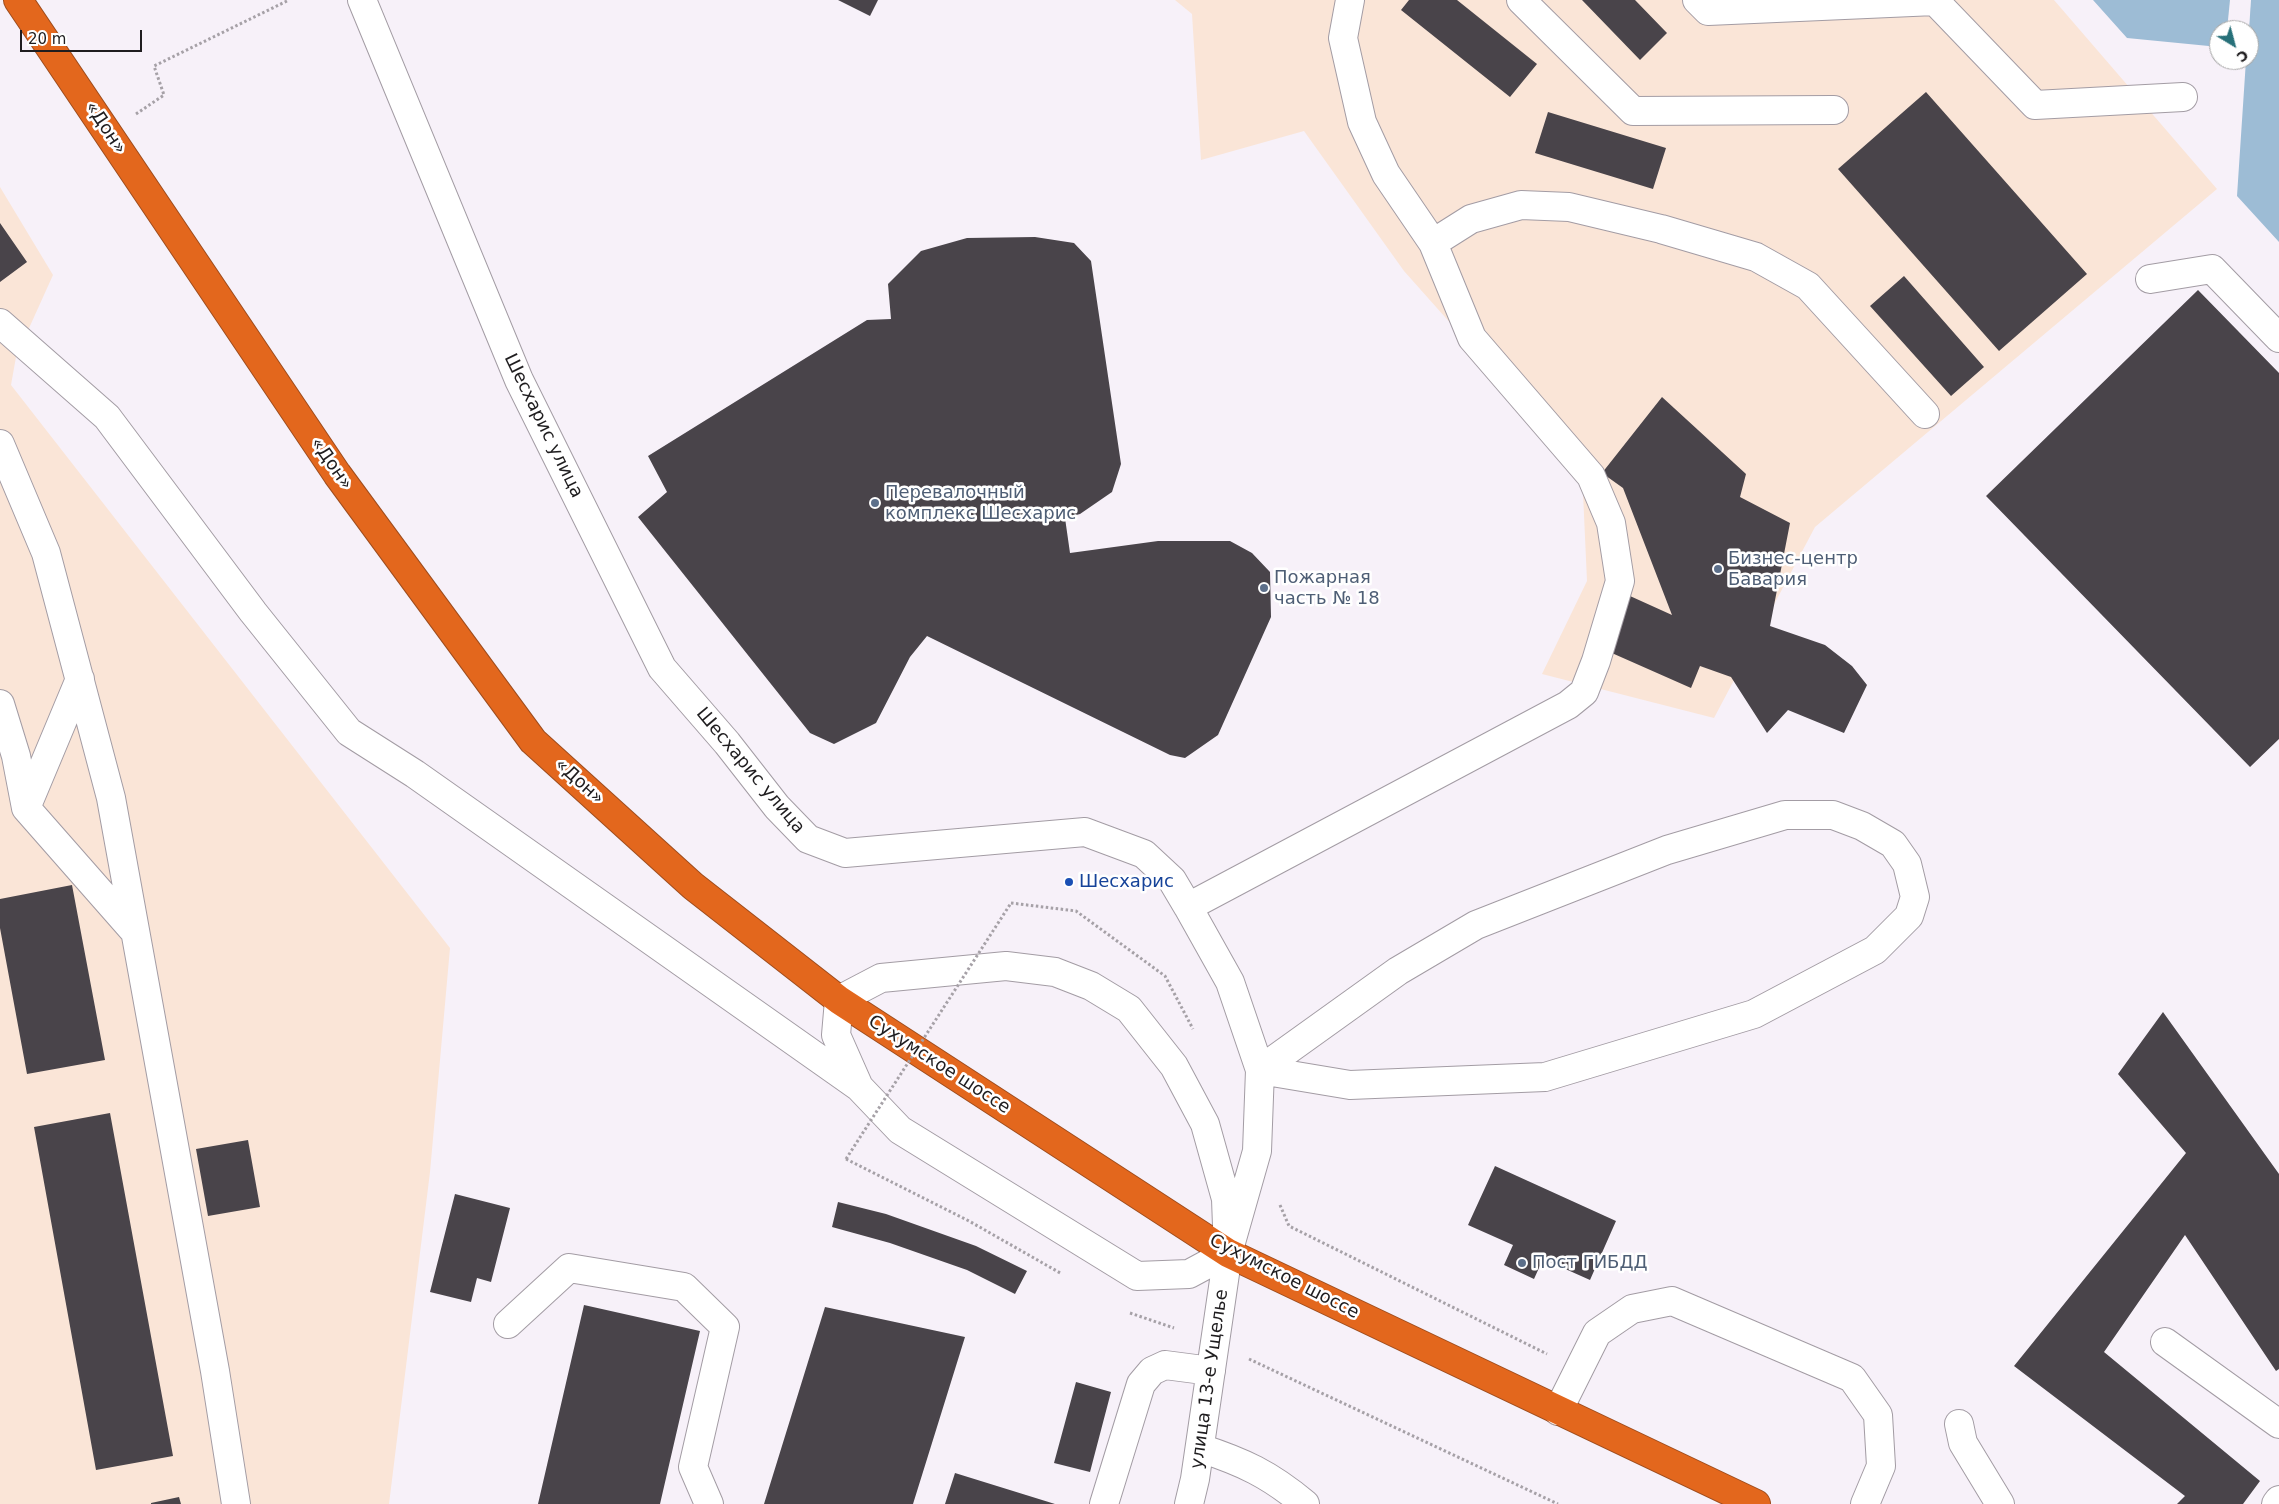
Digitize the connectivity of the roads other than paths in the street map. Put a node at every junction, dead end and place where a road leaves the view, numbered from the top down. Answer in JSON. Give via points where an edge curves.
{"nodes":[{"id":1,"x":18,"y":0,"type":"edge"},
{"id":2,"x":362,"y":0,"type":"edge"},
{"id":3,"x":1350,"y":0,"type":"edge"},
{"id":4,"x":1521,"y":0,"type":"edge"},
{"id":5,"x":1697,"y":0,"type":"edge"},
{"id":6,"x":2183,"y":97,"type":"dead end"},
{"id":7,"x":1834,"y":110,"type":"dead end"},
{"id":8,"x":1433,"y":243,"type":"junction"},
{"id":9,"x":2150,"y":279,"type":"dead end"},
{"id":10,"x":0,"y":323,"type":"edge"},
{"id":11,"x":2279,"y":338,"type":"edge"},
{"id":12,"x":1925,"y":414,"type":"dead end"},
{"id":13,"x":0,"y":444,"type":"edge"},
{"id":14,"x":80,"y":679,"type":"junction"},
{"id":15,"x":0,"y":704,"type":"edge"},
{"id":16,"x":26,"y":808,"type":"junction"},
{"id":17,"x":1188,"y":907,"type":"junction"},
{"id":18,"x":135,"y":932,"type":"junction"},
{"id":19,"x":839,"y":1000,"type":"junction"},
{"id":20,"x":1260,"y":1070,"type":"junction"},
{"id":21,"x":859,"y":1087,"type":"junction"},
{"id":22,"x":1228,"y":1253,"type":"junction"},
{"id":23,"x":508,"y":1324,"type":"dead end"},
{"id":24,"x":2165,"y":1342,"type":"dead end"},
{"id":25,"x":1211,"y":1371,"type":"junction"},
{"id":26,"x":1558,"y":1411,"type":"junction"},
{"id":27,"x":1959,"y":1424,"type":"dead end"},
{"id":28,"x":2279,"y":1424,"type":"edge"},
{"id":29,"x":1200,"y":1448,"type":"junction"},
{"id":30,"x":2279,"y":1500,"type":"edge"},
{"id":31,"x":236,"y":1504,"type":"edge"},
{"id":32,"x":709,"y":1504,"type":"edge"},
{"id":33,"x":1104,"y":1504,"type":"edge"},
{"id":34,"x":1189,"y":1504,"type":"edge"},
{"id":35,"x":1305,"y":1504,"type":"edge"},
{"id":36,"x":1756,"y":1504,"type":"edge"},
{"id":37,"x":1865,"y":1504,"type":"edge"},
{"id":38,"x":2000,"y":1504,"type":"edge"},
{"id":39,"x":2276,"y":1504,"type":"edge"}],
"edges":[{"from":1,"to":19,"type":"highway","name":"«Дон»","via":[[337,474],[533,741],[694,886]]},
{"from":2,"to":17,"type":"street","name":"Шесхарис улица","via":[[519,380],[662,668],[777,807],[808,839],[845,853],[1085,832],[1144,854],[1172,880]]},
{"from":3,"to":8,"type":"street","via":[[1343,38],[1362,122],[1386,174]]},
{"from":4,"to":7,"type":"street","via":[[1633,111]]},
{"from":5,"to":6,"type":"street","via":[[1708,11],[1935,0],[2035,105]]},
{"from":8,"to":12,"type":"street","via":[[1471,219],[1521,205],[1569,207],[1661,229],[1756,257],[1808,286]]},
{"from":8,"to":17,"type":"street","via":[[1472,338],[1591,476],[1612,523],[1620,581],[1596,661],[1584,692],[1568,705]]},
{"from":9,"to":11,"type":"street","via":[[2212,269]]},
{"from":10,"to":21,"type":"street","via":[[107,417],[253,612],[349,732],[423,780]]},
{"from":13,"to":14,"type":"street","via":[[46,553]]},
{"from":14,"to":16,"type":"street"},
{"from":14,"to":18,"type":"street","via":[[111,798]]},
{"from":15,"to":16,"type":"street","via":[[16,756]]},
{"from":16,"to":18,"type":"street"},
{"from":17,"to":20,"type":"street","name":"Шесхарис улица","via":[[1230,982]]},
{"from":18,"to":31,"type":"street"},
{"from":19,"to":21,"type":"street","via":[[836,1035]]},
{"from":19,"to":22,"type":"highway","name":"Сухумское шоссе"},
{"from":19,"to":22,"type":"street","via":[[881,978],[1006,966],[1055,972],[1091,986],[1129,1009],[1174,1066],[1205,1124],[1226,1199]]},
{"from":20,"to":20,"type":"street","via":[[1398,971],[1476,925],[1667,850],[1785,815],[1832,815],[1862,826],[1893,844],[1907,864],[1916,897],[1909,916],[1875,950],[1754,1014],[1545,1077],[1350,1086]]},
{"from":20,"to":22,"type":"street","name":"Шесхарис улица","via":[[1258,1152]]},
{"from":21,"to":22,"type":"street","via":[[900,1130],[1137,1276],[1190,1274]]},
{"from":22,"to":25,"type":"street","name":"улица 13-е Ущелье"},
{"from":22,"to":26,"type":"highway","name":"Сухумское шоссе"},
{"from":23,"to":32,"type":"street","via":[[569,1268],[684,1287],[725,1327],[693,1467]]},
{"from":24,"to":28,"type":"street"},
{"from":25,"to":29,"type":"street","name":"улица 13-е Ущелье"},
{"from":25,"to":33,"type":"street","via":[[1164,1365],[1152,1371],[1141,1384]]},
{"from":26,"to":36,"type":"highway","name":"Сухумское шоссе"},
{"from":26,"to":37,"type":"street","via":[[1597,1333],[1632,1309],[1672,1301],[1852,1378],[1878,1415],[1881,1466]]},
{"from":27,"to":38,"type":"street","via":[[1964,1443]]},
{"from":29,"to":34,"type":"street","name":"улица 13-е Ущелье"},
{"from":29,"to":35,"type":"street","via":[[1240,1461],[1281,1484]]},
{"from":30,"to":39,"type":"street"}]}
